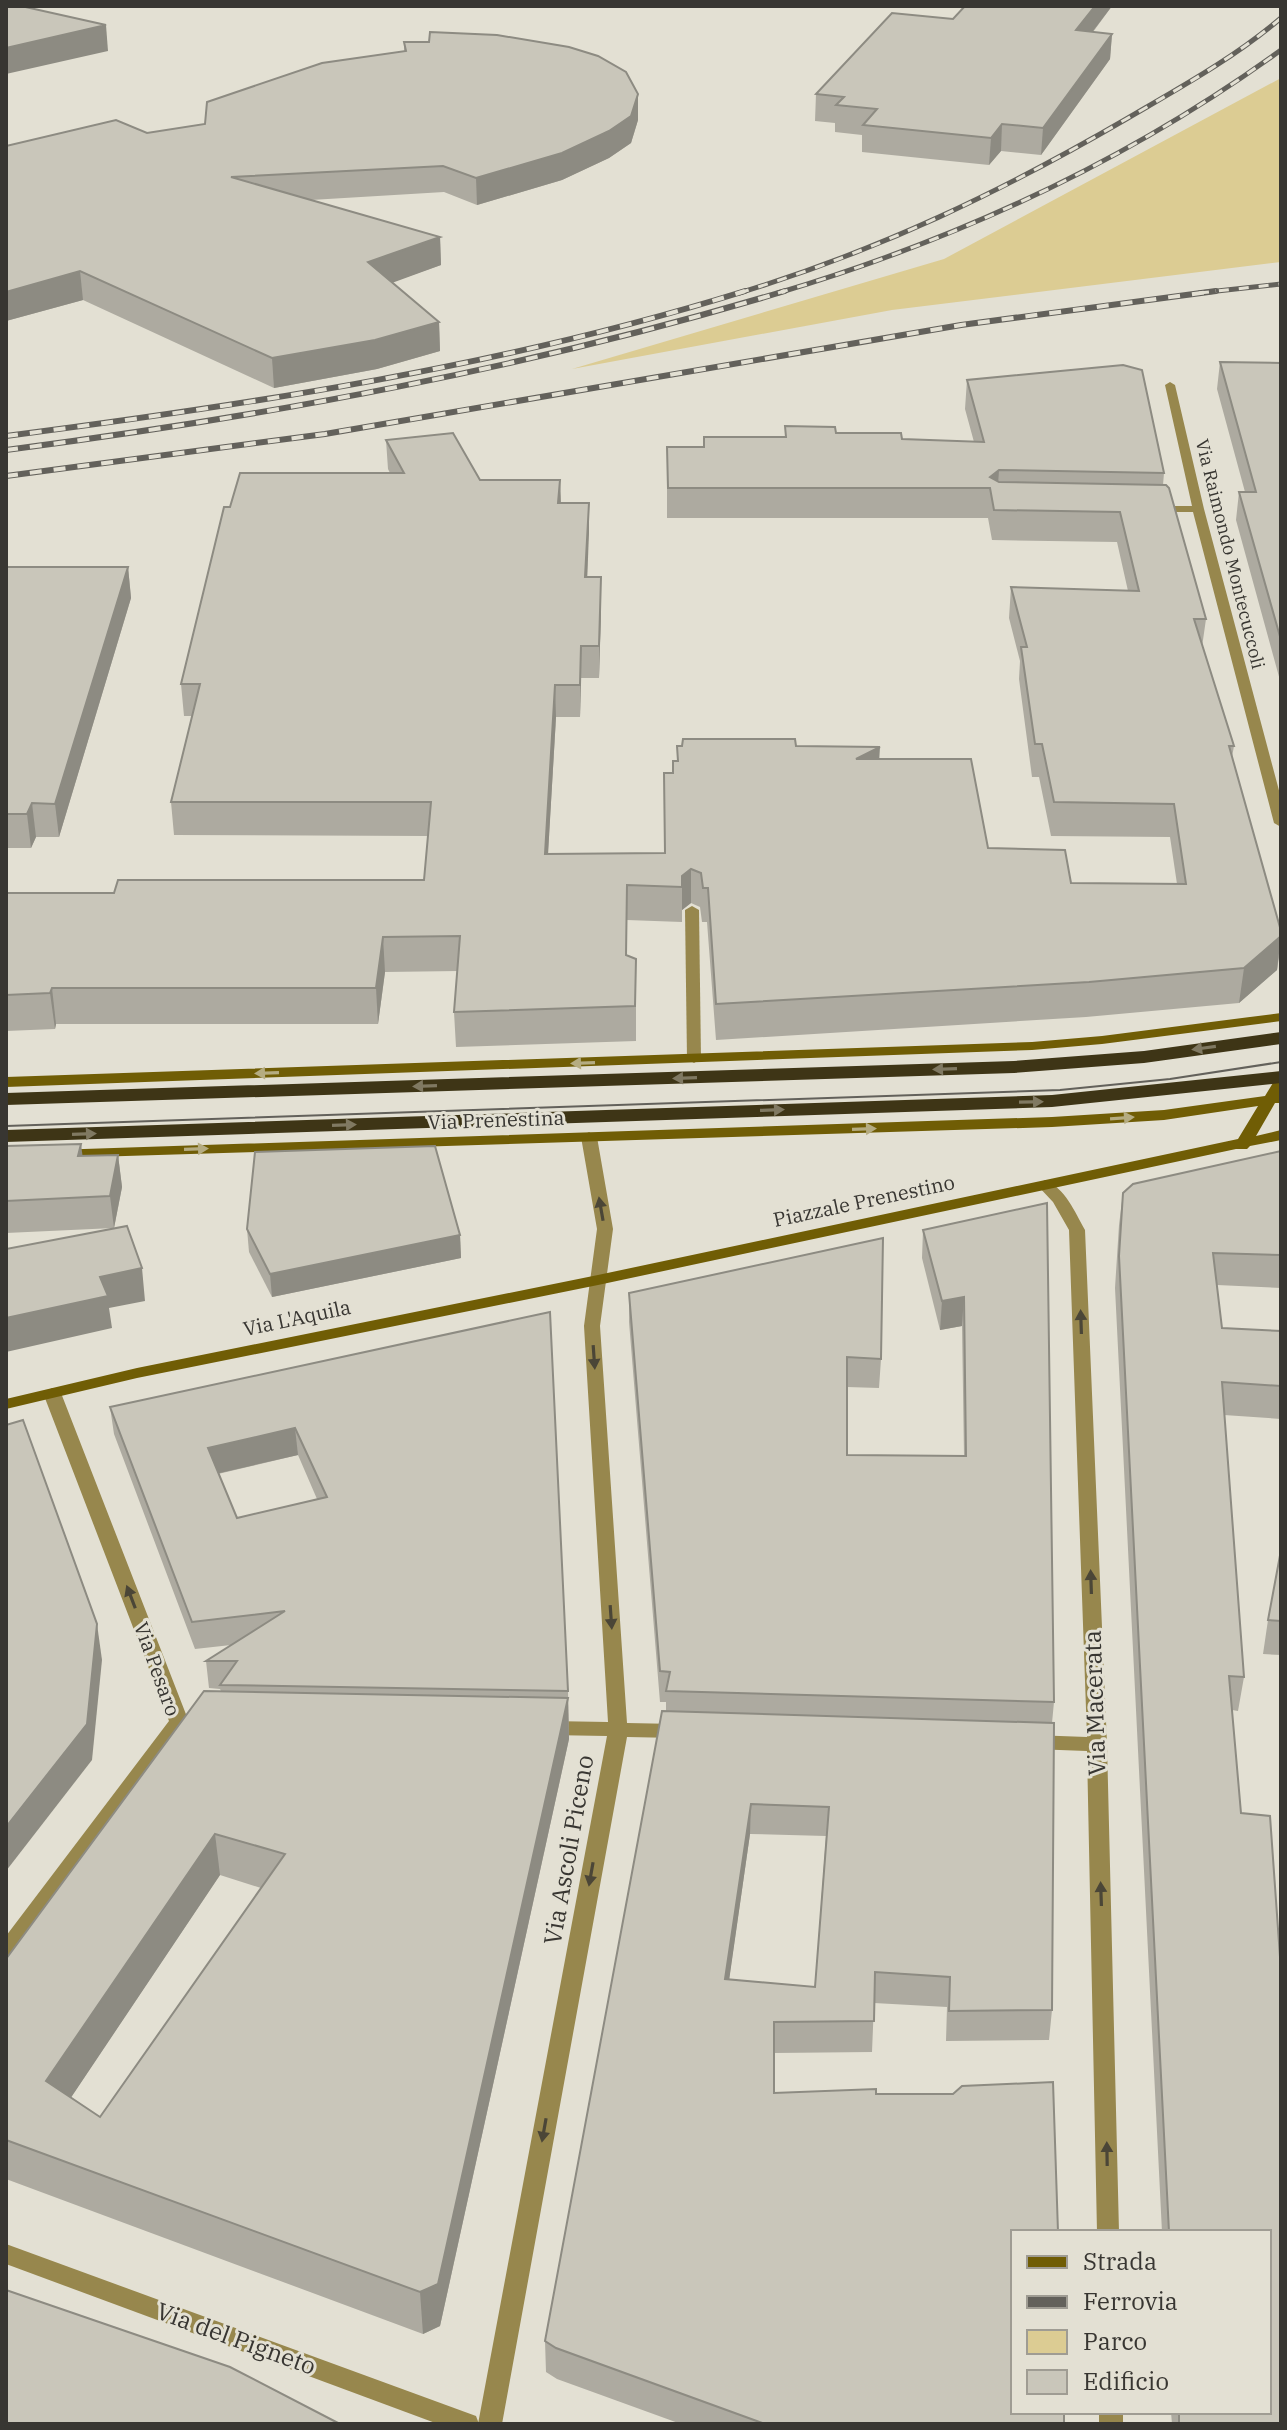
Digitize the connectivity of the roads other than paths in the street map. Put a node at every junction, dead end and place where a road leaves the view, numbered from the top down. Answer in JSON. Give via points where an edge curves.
{"nodes":[{"id":1,"x":1170,"y":385,"type":"dead end"},
{"id":2,"x":1144,"y":508,"type":"edge"},
{"id":3,"x":1198,"y":509,"type":"junction"},
{"id":4,"x":1281,"y":823,"type":"edge"},
{"id":5,"x":692,"y":910,"type":"dead end"},
{"id":6,"x":1281,"y":1017,"type":"edge"},
{"id":7,"x":1281,"y":1038,"type":"edge"},
{"id":8,"x":694,"y":1059,"type":"junction"},
{"id":9,"x":1281,"y":1079,"type":"edge"},
{"id":10,"x":6,"y":1082,"type":"edge"},
{"id":11,"x":6,"y":1099,"type":"edge"},
{"id":12,"x":1274,"y":1099,"type":"edge"},
{"id":13,"x":1281,"y":1135,"type":"edge"},
{"id":14,"x":6,"y":1136,"type":"edge"},
{"id":15,"x":589,"y":1137,"type":"junction"},
{"id":16,"x":1242,"y":1146,"type":"junction"},
{"id":17,"x":38,"y":1154,"type":"edge"},
{"id":18,"x":1045,"y":1185,"type":"junction"},
{"id":19,"x":598,"y":1280,"type":"junction"},
{"id":20,"x":52,"y":1393,"type":"junction"},
{"id":21,"x":6,"y":1404,"type":"edge"},
{"id":22,"x":524,"y":1728,"type":"edge"},
{"id":23,"x":618,"y":1730,"type":"junction"},
{"id":24,"x":698,"y":1732,"type":"edge"},
{"id":25,"x":1017,"y":1742,"type":"edge"},
{"id":26,"x":1097,"y":1744,"type":"junction"},
{"id":27,"x":6,"y":1951,"type":"edge"},
{"id":28,"x":1108,"y":2230,"type":"edge"},
{"id":29,"x":6,"y":2254,"type":"edge"},
{"id":30,"x":467,"y":2424,"type":"edge"},
{"id":31,"x":490,"y":2424,"type":"edge"}],
"edges":[{"from":1,"to":3,"type":"street","name":"Via Raimondo Montecuccoli"},
{"from":2,"to":3,"type":"street"},
{"from":3,"to":4,"type":"street","name":"Via Raimondo Montecuccoli"},
{"from":5,"to":8,"type":"street"},
{"from":6,"to":8,"type":"main road","via":[[1102,1040]]},
{"from":7,"to":11,"type":"highway","one_way":true,"via":[[1026,1066]]},
{"from":8,"to":10,"type":"main road","one_way":true},
{"from":9,"to":12,"type":"main road"},
{"from":14,"to":9,"type":"highway","one_way":true,"via":[[1052,1101]]},
{"from":15,"to":12,"type":"main road","name":"Via Prenestina","one_way":true,"via":[[1140,1117]]},
{"from":12,"to":16,"type":"main road"},
{"from":13,"to":16,"type":"main road","name":"Piazzale Prenestino"},
{"from":17,"to":15,"type":"main road","name":"Via Prenestina","one_way":true},
{"from":19,"to":15,"type":"street","one_way":true,"via":[[605,1229]]},
{"from":16,"to":18,"type":"main road","name":"Piazzale Prenestino"},
{"from":18,"to":19,"type":"main road","name":"Piazzale Prenestino"},
{"from":26,"to":18,"type":"street","name":"Via Macerata","one_way":true,"via":[[1077,1230]]},
{"from":19,"to":20,"type":"main road","name":"Via L'Aquila"},
{"from":19,"to":23,"type":"street","name":"Via Ascoli Piceno","one_way":true,"via":[[592,1326]]},
{"from":20,"to":21,"type":"main road","name":"Via L'Aquila"},
{"from":27,"to":20,"type":"street","name":"Via Pesaro","one_way":true,"via":[[187,1722]]},
{"from":22,"to":23,"type":"street"},
{"from":23,"to":24,"type":"street"},
{"from":23,"to":31,"type":"street","name":"Via Ascoli Piceno","one_way":true},
{"from":25,"to":26,"type":"street"},
{"from":28,"to":26,"type":"street","name":"Via Macerata","one_way":true},
{"from":29,"to":30,"type":"street","name":"Via del Pigneto"}]}
